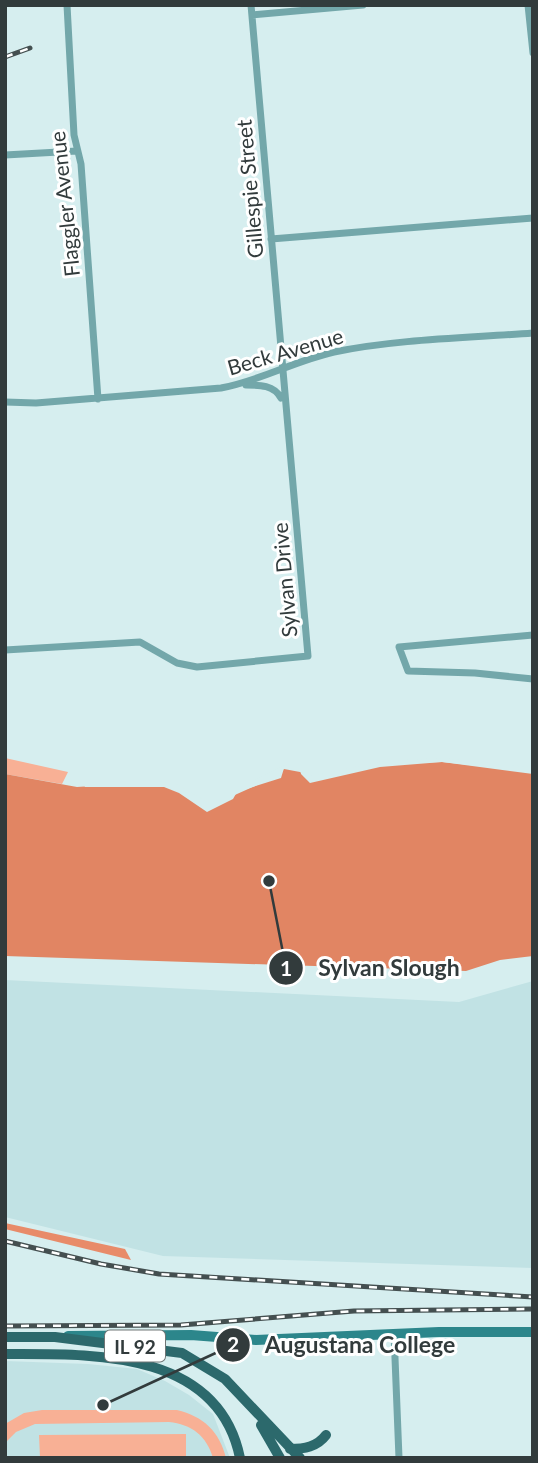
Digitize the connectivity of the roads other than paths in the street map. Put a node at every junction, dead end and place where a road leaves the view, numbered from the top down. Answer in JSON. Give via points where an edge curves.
{"nodes":[{"id":1,"x":67,"y":5,"type":"edge"},
{"id":2,"x":251,"y":5,"type":"edge"},
{"id":3,"x":362,"y":5,"type":"edge"},
{"id":4,"x":528,"y":5,"type":"edge"},
{"id":5,"x":252,"y":15,"type":"junction"},
{"id":6,"x":533,"y":52,"type":"edge"},
{"id":7,"x":77,"y":151,"type":"junction"},
{"id":8,"x":5,"y":155,"type":"edge"},
{"id":9,"x":533,"y":218,"type":"edge"},
{"id":10,"x":271,"y":239,"type":"junction"},
{"id":11,"x":533,"y":333,"type":"edge"},
{"id":12,"x":281,"y":369,"type":"junction"},
{"id":13,"x":235,"y":385,"type":"junction"},
{"id":14,"x":98,"y":399,"type":"junction"},
{"id":15,"x":5,"y":402,"type":"edge"},
{"id":16,"x":284,"y":403,"type":"junction"},
{"id":17,"x":533,"y":635,"type":"edge"},
{"id":18,"x":5,"y":650,"type":"edge"},
{"id":19,"x":533,"y":679,"type":"edge"},
{"id":20,"x":533,"y":1332,"type":"edge"},
{"id":21,"x":394,"y":1333,"type":"junction"},
{"id":22,"x":55,"y":1336,"type":"junction"},
{"id":23,"x":5,"y":1337,"type":"edge"},
{"id":24,"x":5,"y":1354,"type":"edge"},
{"id":25,"x":247,"y":1402,"type":"junction"},
{"id":26,"x":326,"y":1435,"type":"dead end"},
{"id":27,"x":290,"y":1449,"type":"junction"},
{"id":28,"x":240,"y":1458,"type":"edge"},
{"id":29,"x":280,"y":1458,"type":"edge"},
{"id":30,"x":300,"y":1458,"type":"edge"},
{"id":31,"x":399,"y":1458,"type":"edge"}],
"edges":[{"from":1,"to":7,"type":"street","name":"Flaggler Avenue"},
{"from":2,"to":5,"type":"street","name":"Gillespie Street"},
{"from":3,"to":5,"type":"street"},
{"from":4,"to":6,"type":"street"},
{"from":5,"to":10,"type":"street","name":"Gillespie Street"},
{"from":7,"to":8,"type":"street"},
{"from":7,"to":14,"type":"street","name":"Flaggler Avenue"},
{"from":9,"to":10,"type":"street"},
{"from":10,"to":12,"type":"street","name":"Gillespie Street"},
{"from":11,"to":12,"type":"street","name":"Beck Avenue","via":[[336,352]]},
{"from":12,"to":13,"type":"street","name":"Beck Avenue"},
{"from":12,"to":16,"type":"street","name":"Sylvan Drive"},
{"from":13,"to":14,"type":"street","name":"Beck Avenue"},
{"from":13,"to":16,"type":"street","via":[[267,387],[278,392]]},
{"from":14,"to":15,"type":"street","name":"Beck Avenue"},
{"from":16,"to":18,"type":"street","name":"Sylvan Drive","via":[[308,656],[197,667],[177,663],[140,642]]},
{"from":17,"to":19,"type":"street","via":[[398,647],[408,671]]},
{"from":20,"to":21,"type":"street"},
{"from":21,"to":22,"type":"street","via":[[256,1340]]},
{"from":21,"to":31,"type":"street"},
{"from":22,"to":23,"type":"main road","number":"IL 92"},
{"from":22,"to":25,"type":"main road","number":"IL 92","via":[[182,1353],[225,1379]]},
{"from":24,"to":28,"type":"main road","number":"IL 92","via":[[99,1357],[148,1363],[178,1375],[225,1421]]},
{"from":25,"to":27,"type":"main road","number":"IL 92"},
{"from":25,"to":29,"type":"main road"},
{"from":26,"to":27,"type":"main road","via":[[312,1446]]},
{"from":27,"to":30,"type":"main road","number":"IL 92"}]}
